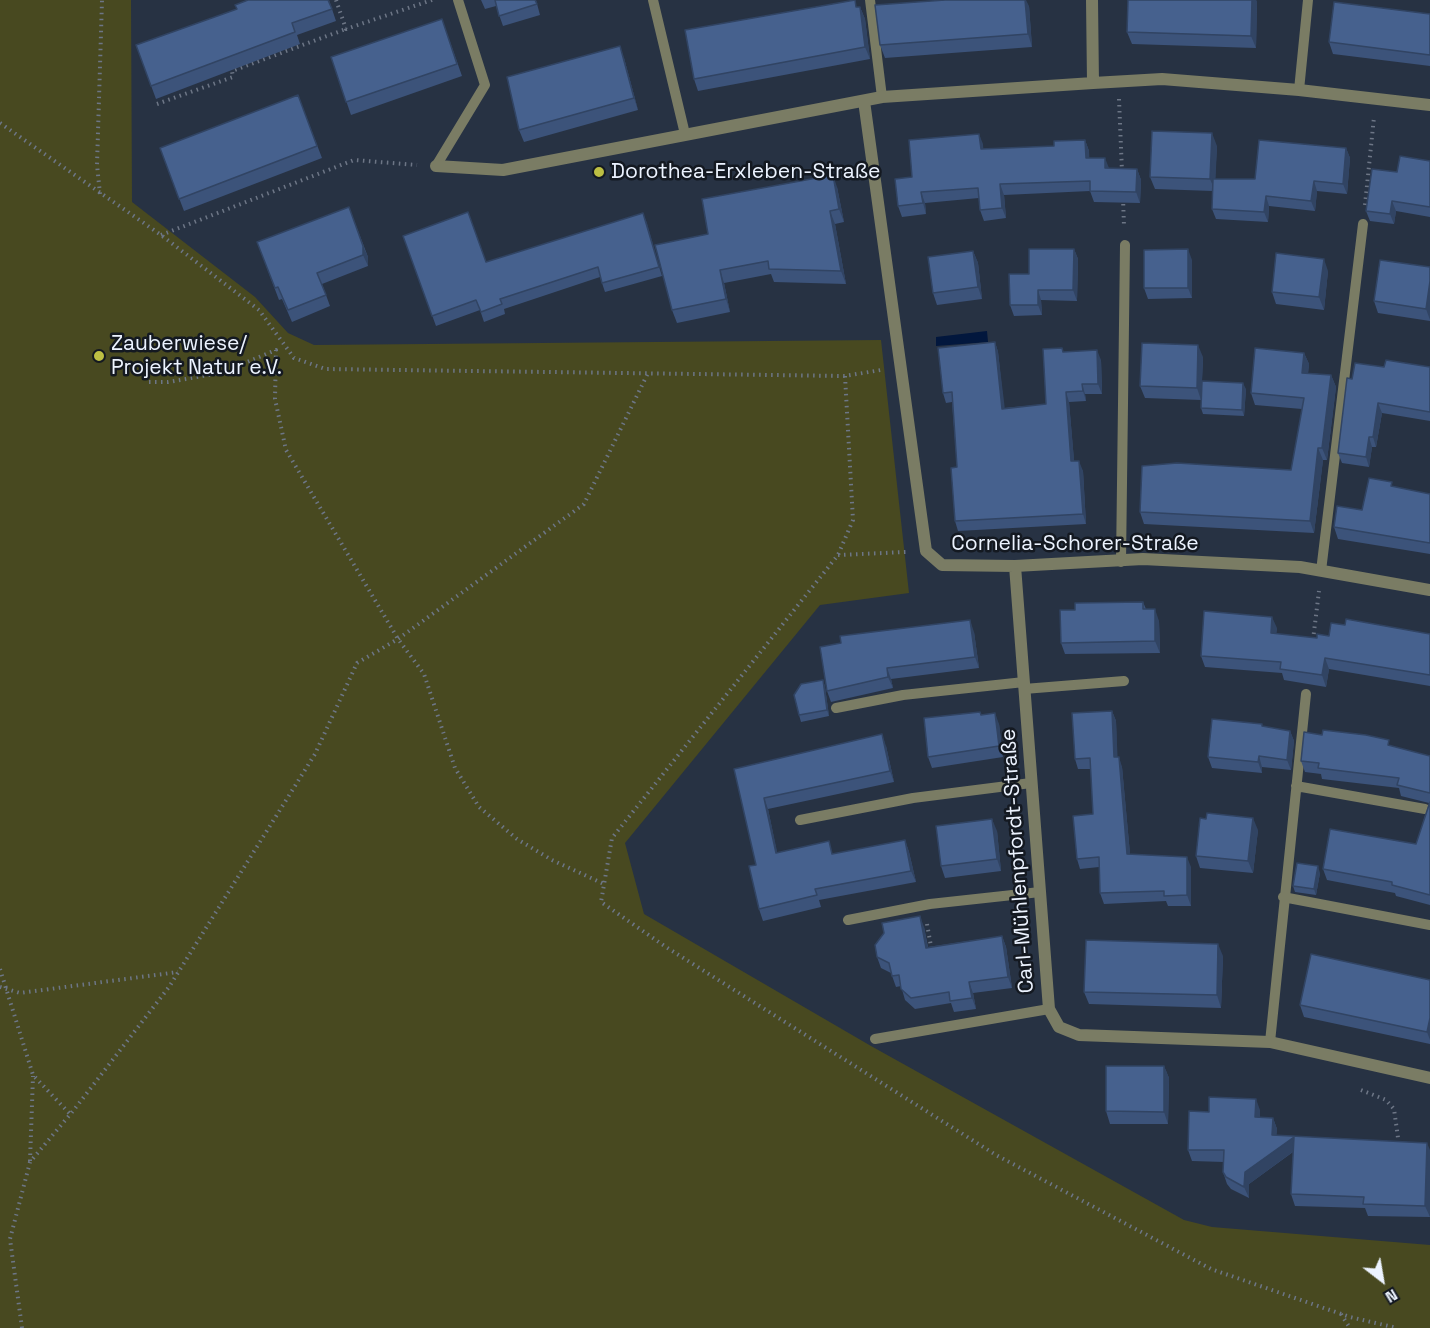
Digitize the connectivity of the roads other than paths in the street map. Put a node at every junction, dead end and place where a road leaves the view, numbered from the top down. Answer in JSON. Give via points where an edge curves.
{"nodes":[{"id":1,"x":458,"y":0,"type":"edge"},
{"id":2,"x":654,"y":0,"type":"edge"},
{"id":3,"x":870,"y":0,"type":"edge"},
{"id":4,"x":1092,"y":0,"type":"edge"},
{"id":5,"x":1308,"y":0,"type":"edge"},
{"id":6,"x":1093,"y":83,"type":"junction"},
{"id":7,"x":1299,"y":90,"type":"junction"},
{"id":8,"x":882,"y":97,"type":"junction"},
{"id":9,"x":864,"y":101,"type":"junction"},
{"id":10,"x":1430,"y":105,"type":"edge"},
{"id":11,"x":685,"y":134,"type":"junction"},
{"id":12,"x":436,"y":166,"type":"joint"},
{"id":13,"x":1363,"y":224,"type":"road end"},
{"id":14,"x":1125,"y":245,"type":"road end"},
{"id":15,"x":1121,"y":562,"type":"junction"},
{"id":16,"x":1015,"y":566,"type":"junction"},
{"id":17,"x":1321,"y":571,"type":"junction"},
{"id":18,"x":1430,"y":590,"type":"edge"},
{"id":19,"x":1124,"y":681,"type":"dead end"},
{"id":20,"x":1024,"y":686,"type":"junction"},
{"id":21,"x":1306,"y":694,"type":"dead end"},
{"id":22,"x":836,"y":708,"type":"dead end"},
{"id":23,"x":1031,"y":783,"type":"junction"},
{"id":24,"x":1296,"y":786,"type":"junction"},
{"id":25,"x":1425,"y":809,"type":"edge"},
{"id":26,"x":800,"y":820,"type":"dead end"},
{"id":27,"x":1040,"y":892,"type":"junction"},
{"id":28,"x":1283,"y":897,"type":"junction"},
{"id":29,"x":848,"y":920,"type":"dead end"},
{"id":30,"x":1430,"y":926,"type":"edge"},
{"id":31,"x":1049,"y":1009,"type":"junction"},
{"id":32,"x":875,"y":1039,"type":"dead end"},
{"id":33,"x":1270,"y":1042,"type":"junction"},
{"id":34,"x":1430,"y":1078,"type":"edge"}],
"edges":[{"from":1,"to":12,"type":"lane","via":[[485,86]]},
{"from":2,"to":11,"type":"lane"},
{"from":3,"to":8,"type":"lane"},
{"from":4,"to":6,"type":"street"},
{"from":5,"to":7,"type":"lane"},
{"from":6,"to":7,"type":"street","via":[[1162,79]]},
{"from":6,"to":8,"type":"street"},
{"from":7,"to":10,"type":"street"},
{"from":8,"to":9,"type":"street"},
{"from":9,"to":11,"type":"street"},
{"from":9,"to":16,"type":"street","name":"Cornelia-Schorer-Straße","via":[[926,551],[942,565]]},
{"from":11,"to":12,"type":"street","via":[[503,170]]},
{"from":13,"to":17,"type":"lane"},
{"from":14,"to":15,"type":"lane"},
{"from":15,"to":16,"type":"street","name":"Cornelia-Schorer-Straße"},
{"from":15,"to":17,"type":"street","name":"Cornelia-Schorer-Straße","via":[[1166,560]]},
{"from":16,"to":20,"type":"street","name":"Carl-Mühlenpfordt-Straße"},
{"from":17,"to":18,"type":"street","name":"Cornelia-Schorer-Straße"},
{"from":19,"to":20,"type":"lane"},
{"from":20,"to":22,"type":"lane","via":[[903,696]]},
{"from":20,"to":23,"type":"street","name":"Carl-Mühlenpfordt-Straße"},
{"from":21,"to":24,"type":"lane"},
{"from":23,"to":26,"type":"lane","via":[[913,798]]},
{"from":23,"to":27,"type":"street","name":"Carl-Mühlenpfordt-Straße"},
{"from":24,"to":25,"type":"lane"},
{"from":24,"to":28,"type":"lane"},
{"from":27,"to":29,"type":"lane","via":[[923,905]]},
{"from":27,"to":31,"type":"street","name":"Carl-Mühlenpfordt-Straße"},
{"from":28,"to":30,"type":"lane"},
{"from":28,"to":33,"type":"lane"},
{"from":31,"to":32,"type":"lane"},
{"from":31,"to":33,"type":"street","name":"Carl-Mühlenpfordt-Straße","via":[[1059,1027],[1079,1035]]},
{"from":33,"to":34,"type":"street","name":"Carl-Mühlenpfordt-Straße"}]}
